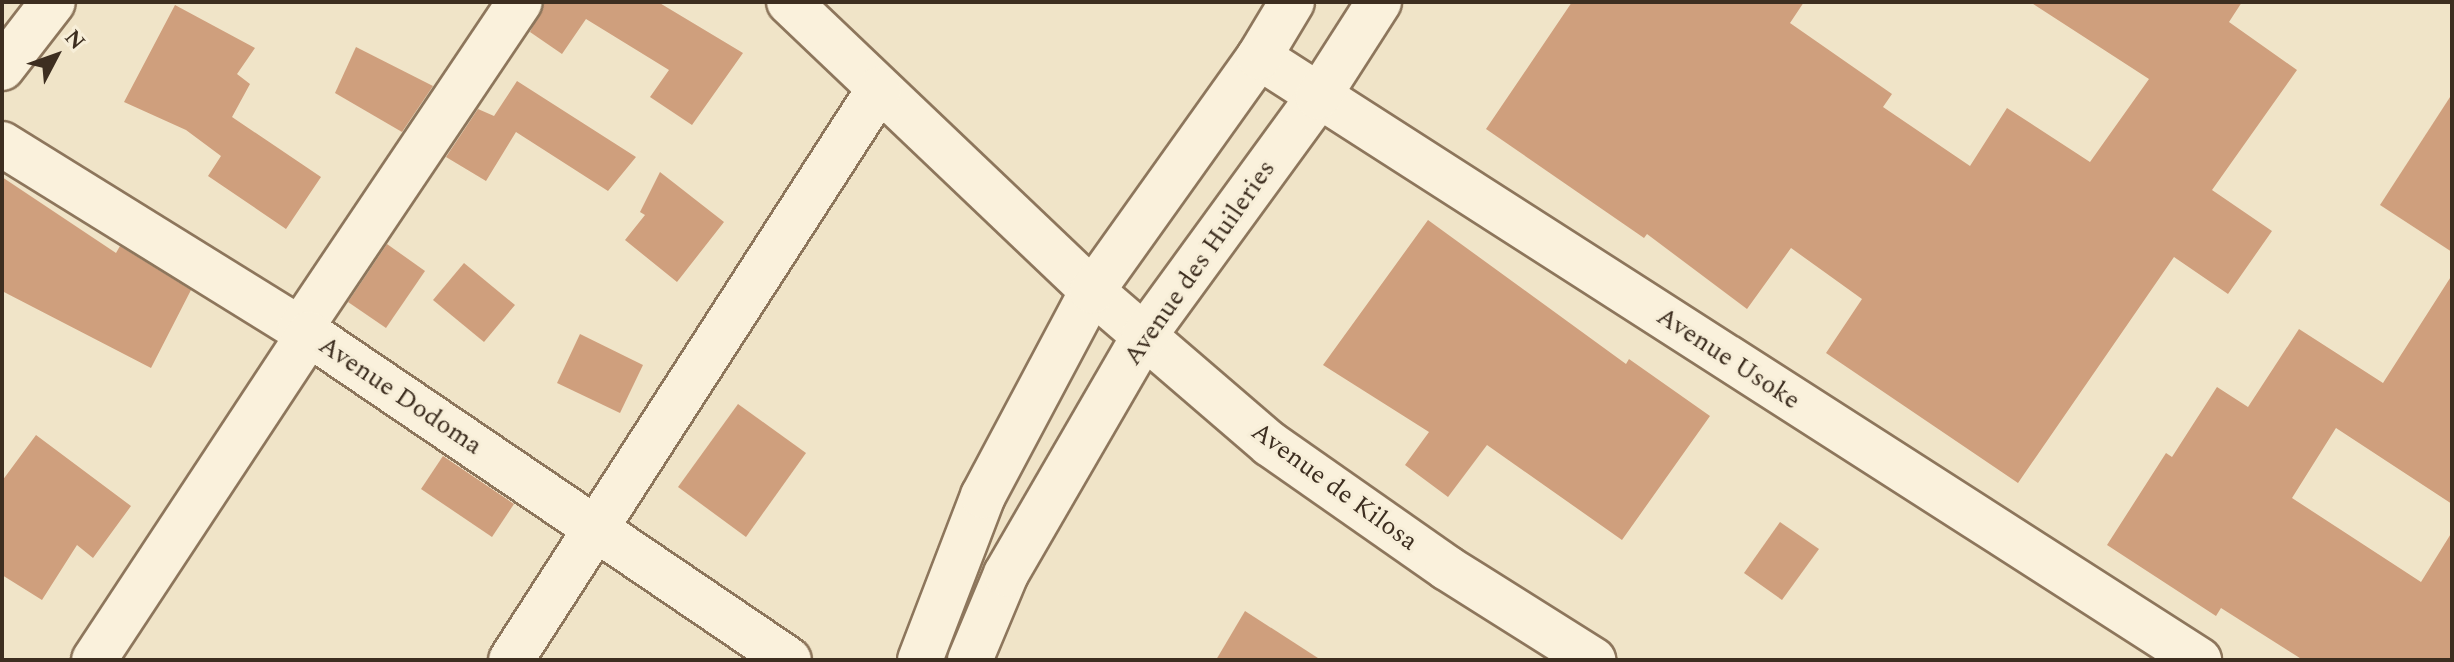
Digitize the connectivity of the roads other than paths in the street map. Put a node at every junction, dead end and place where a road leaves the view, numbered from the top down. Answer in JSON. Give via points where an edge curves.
{"nodes":[{"id":1,"x":53,"y":2,"type":"edge"},
{"id":2,"x":520,"y":2,"type":"edge"},
{"id":3,"x":789,"y":2,"type":"edge"},
{"id":4,"x":1292,"y":2,"type":"edge"},
{"id":5,"x":1379,"y":2,"type":"edge"},
{"id":6,"x":1259,"y":57,"type":"junction"},
{"id":7,"x":2,"y":68,"type":"edge"},
{"id":8,"x":879,"y":89,"type":"junction"},
{"id":9,"x":1318,"y":97,"type":"junction"},
{"id":10,"x":2,"y":144,"type":"edge"},
{"id":11,"x":1092,"y":291,"type":"junction"},
{"id":12,"x":305,"y":332,"type":"junction"},
{"id":13,"x":1144,"y":336,"type":"junction"},
{"id":14,"x":594,"y":527,"type":"junction"},
{"id":15,"x":94,"y":660,"type":"edge"},
{"id":16,"x":511,"y":660,"type":"edge"},
{"id":17,"x":789,"y":660,"type":"edge"},
{"id":18,"x":920,"y":660,"type":"edge"},
{"id":19,"x":970,"y":660,"type":"edge"},
{"id":20,"x":1593,"y":660,"type":"edge"},
{"id":21,"x":2199,"y":660,"type":"edge"}],
"edges":[{"from":1,"to":7,"type":"street"},
{"from":2,"to":12,"type":"street"},
{"from":3,"to":8,"type":"street","name":"Avenue de Kilosa"},
{"from":4,"to":6,"type":"street"},
{"from":5,"to":9,"type":"street","name":"Avenue des Huileries"},
{"from":6,"to":9,"type":"street","name":"Avenue Usoke"},
{"from":6,"to":11,"type":"street"},
{"from":8,"to":11,"type":"street","name":"Avenue de Kilosa"},
{"from":8,"to":14,"type":"street"},
{"from":9,"to":13,"type":"street","name":"Avenue des Huileries"},
{"from":9,"to":21,"type":"street","name":"Avenue Usoke"},
{"from":10,"to":12,"type":"street","name":"Avenue Dodoma"},
{"from":11,"to":13,"type":"street","name":"Avenue de Kilosa"},
{"from":11,"to":18,"type":"street","via":[[983,496]]},
{"from":12,"to":14,"type":"street","name":"Avenue Dodoma"},
{"from":12,"to":15,"type":"street"},
{"from":13,"to":19,"type":"street","name":"Avenue des Huileries","via":[[1006,574]]},
{"from":13,"to":20,"type":"street","name":"Avenue de Kilosa","via":[[1270,444],[1447,568]]},
{"from":14,"to":16,"type":"street"},
{"from":14,"to":17,"type":"street","name":"Avenue Dodoma"}]}
